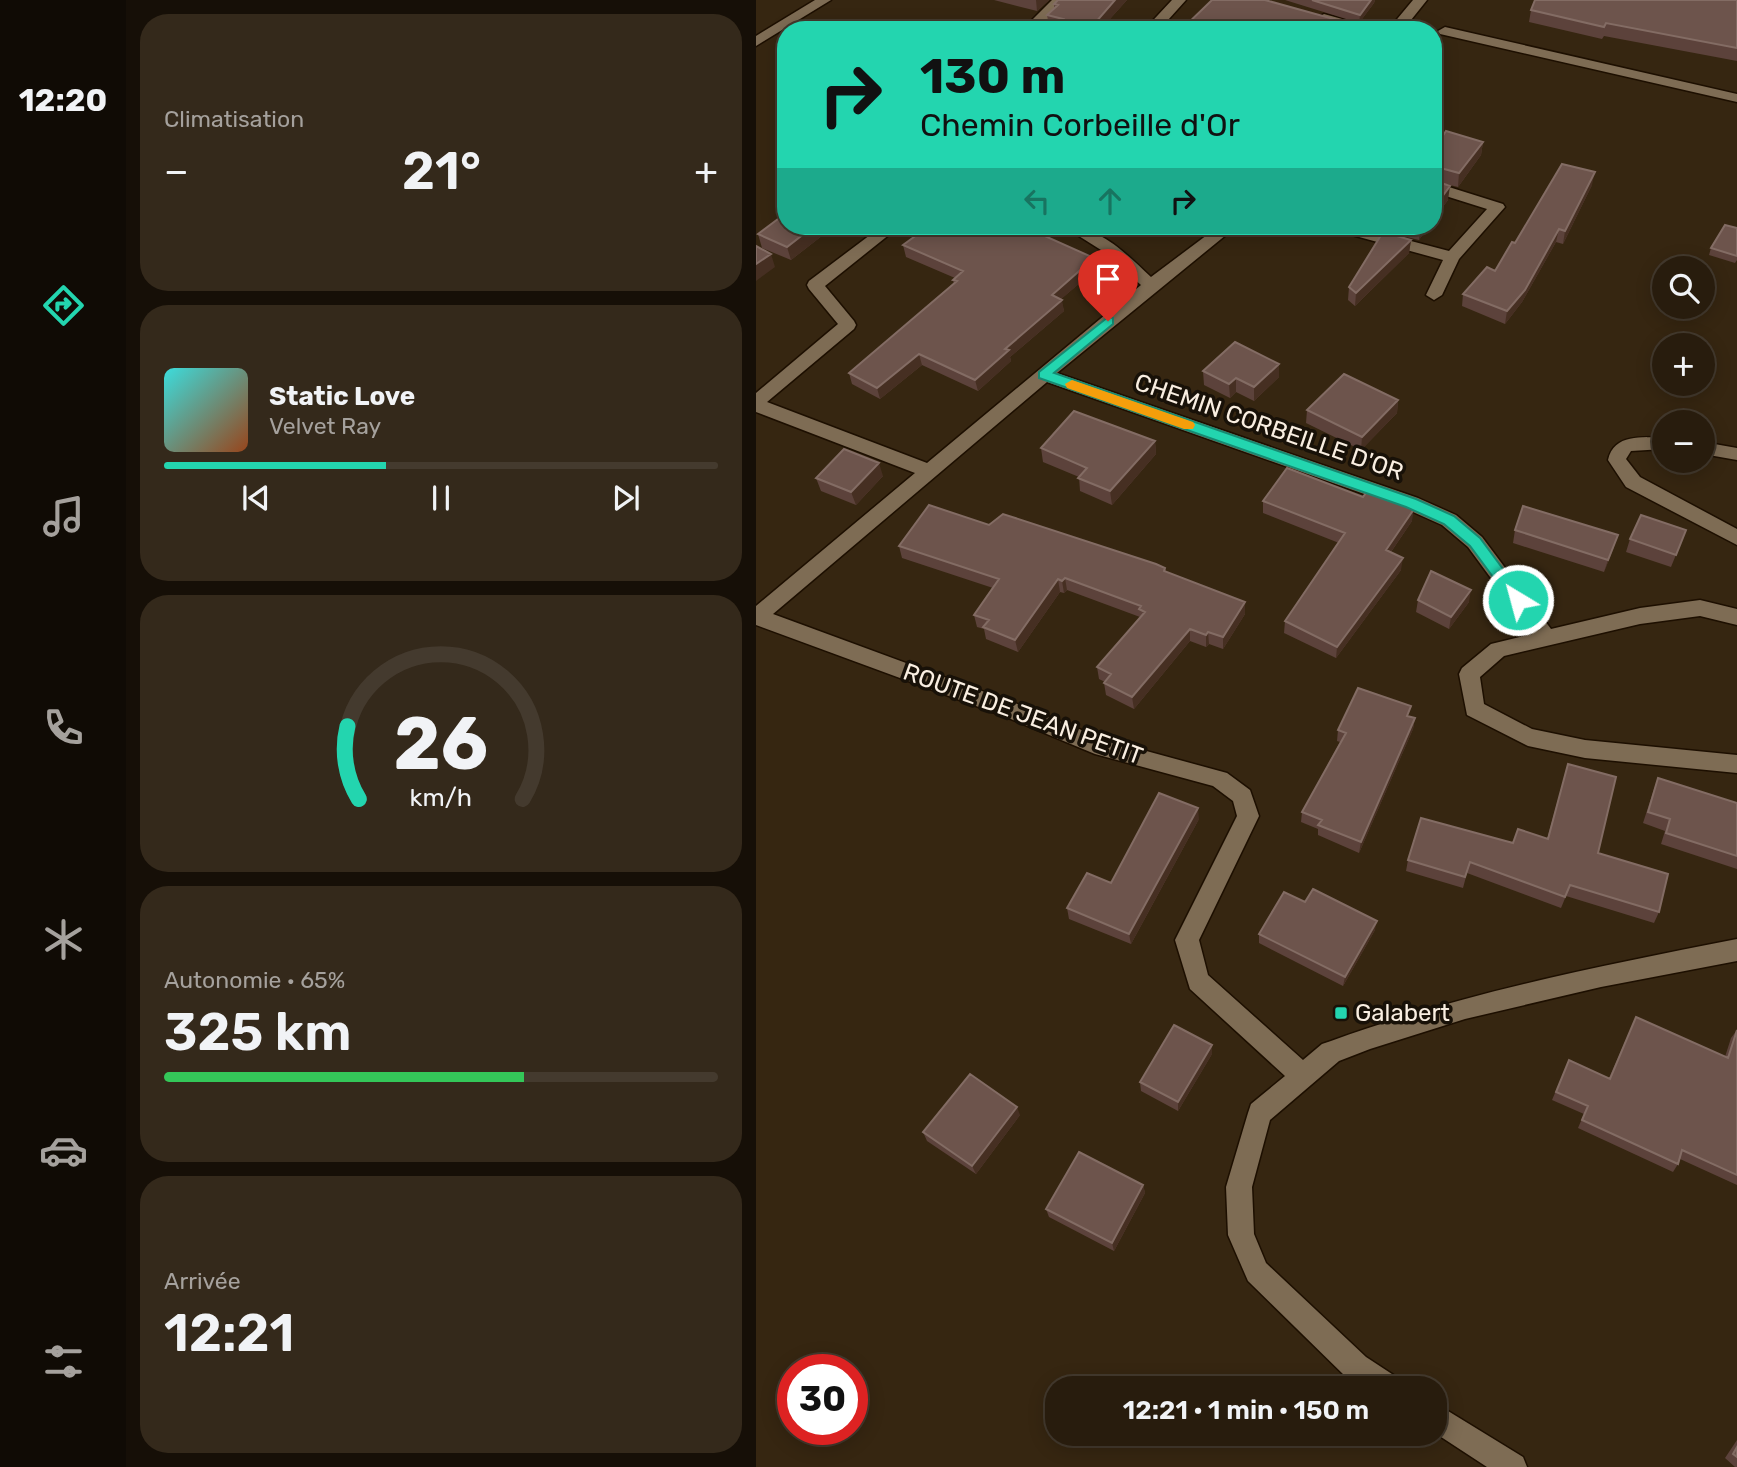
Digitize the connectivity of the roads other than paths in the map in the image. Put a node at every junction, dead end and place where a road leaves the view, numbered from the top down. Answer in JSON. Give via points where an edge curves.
{"nodes":[{"id":1,"x":824,"y":0,"type":"edge"},
{"id":2,"x":1060,"y":0,"type":"edge"},
{"id":3,"x":1179,"y":0,"type":"edge"},
{"id":4,"x":1420,"y":0,"type":"edge"},
{"id":5,"x":1314,"y":15,"type":"edge"},
{"id":6,"x":789,"y":21,"type":"edge"},
{"id":7,"x":1039,"y":21,"type":"edge"},
{"id":8,"x":1159,"y":21,"type":"edge"},
{"id":9,"x":1335,"y":21,"type":"edge"},
{"id":10,"x":1402,"y":21,"type":"edge"},
{"id":11,"x":777,"y":28,"type":"edge"},
{"id":12,"x":1445,"y":31,"type":"dead end"},
{"id":13,"x":756,"y":41,"type":"edge"},
{"id":14,"x":1737,"y":98,"type":"edge"},
{"id":15,"x":1442,"y":190,"type":"edge"},
{"id":16,"x":880,"y":235,"type":"edge"},
{"id":17,"x":1087,"y":235,"type":"edge"},
{"id":18,"x":1217,"y":235,"type":"edge"},
{"id":19,"x":1370,"y":235,"type":"edge"},
{"id":20,"x":1452,"y":257,"type":"junction"},
{"id":21,"x":1151,"y":285,"type":"junction"},
{"id":22,"x":1434,"y":295,"type":"dead end"},
{"id":23,"x":1044,"y":375,"type":"junction"},
{"id":24,"x":756,"y":404,"type":"edge"},
{"id":25,"x":1652,"y":444,"type":"edge"},
{"id":26,"x":1715,"y":450,"type":"edge"},
{"id":27,"x":1737,"y":454,"type":"edge"},
{"id":28,"x":929,"y":471,"type":"junction"},
{"id":29,"x":1737,"y":538,"type":"edge"},
{"id":30,"x":757,"y":617,"type":"edge"},
{"id":31,"x":1737,"y":617,"type":"edge"},
{"id":32,"x":1547,"y":639,"type":"junction"},
{"id":33,"x":1737,"y":764,"type":"edge"},
{"id":34,"x":1737,"y":950,"type":"edge"},
{"id":35,"x":1302,"y":1075,"type":"junction"},
{"id":36,"x":1370,"y":1376,"type":"edge"},
{"id":37,"x":1447,"y":1425,"type":"edge"},
{"id":38,"x":1513,"y":1467,"type":"edge"}],
"edges":[{"from":1,"to":6,"type":"street"},
{"from":2,"to":7,"type":"street"},
{"from":3,"to":8,"type":"street"},
{"from":4,"to":10,"type":"street"},
{"from":5,"to":9,"type":"street"},
{"from":11,"to":13,"type":"street"},
{"from":12,"to":14,"type":"street"},
{"from":15,"to":20,"type":"street","via":[[1497,207]]},
{"from":16,"to":24,"type":"street","via":[[815,285],[848,325]]},
{"from":17,"to":21,"type":"street","via":[[1107,246]]},
{"from":18,"to":21,"type":"street"},
{"from":19,"to":20,"type":"street"},
{"from":20,"to":22,"type":"street"},
{"from":21,"to":23,"type":"street"},
{"from":23,"to":28,"type":"street"},
{"from":23,"to":32,"type":"street","name":"CHEMIN CORBEILLE D'OR","via":[[1449,520],[1475,542]]},
{"from":24,"to":28,"type":"street"},
{"from":25,"to":29,"type":"street","via":[[1627,445],[1619,451],[1617,460],[1633,482]]},
{"from":26,"to":27,"type":"street"},
{"from":28,"to":30,"type":"street"},
{"from":30,"to":35,"type":"street","name":"ROUTE DE JEAN PETIT","via":[[1102,748],[1219,779],[1242,796],[1248,816],[1187,940],[1198,981]]},
{"from":31,"to":32,"type":"street","via":[[1700,608],[1640,616]]},
{"from":32,"to":33,"type":"street","via":[[1498,650],[1469,674],[1474,709],[1528,737],[1585,749]]},
{"from":34,"to":35,"type":"street","via":[[1465,1009],[1332,1052]]},
{"from":35,"to":36,"type":"street","via":[[1260,1113],[1239,1187],[1241,1235],[1257,1272]]},
{"from":37,"to":38,"type":"street"}]}
